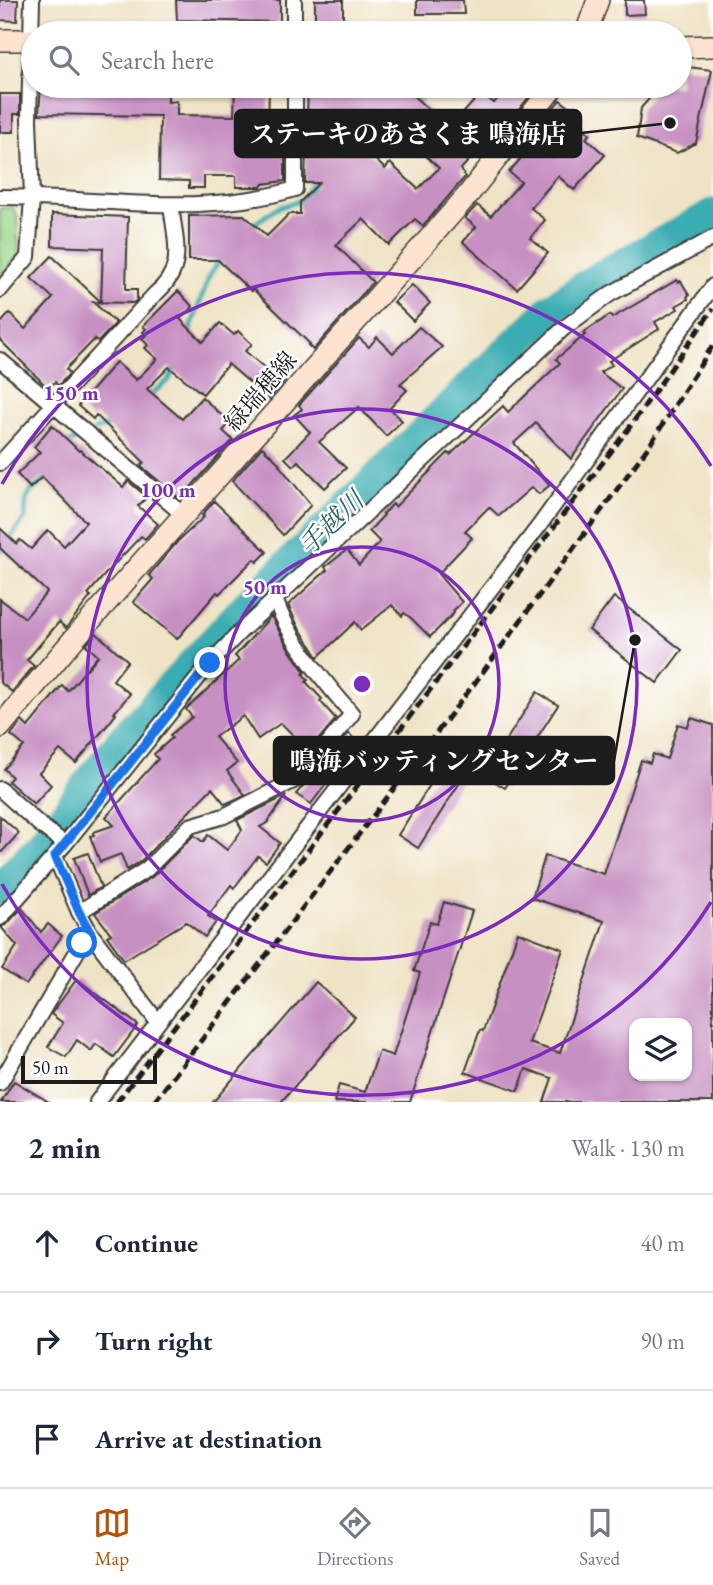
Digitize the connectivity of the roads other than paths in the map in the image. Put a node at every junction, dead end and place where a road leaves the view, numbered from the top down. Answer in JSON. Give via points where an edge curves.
{"nodes":[{"id":1,"x":33,"y":0,"type":"edge"},
{"id":2,"x":294,"y":0,"type":"edge"},
{"id":3,"x":598,"y":0,"type":"edge"},
{"id":4,"x":33,"y":21,"type":"edge"},
{"id":5,"x":294,"y":21,"type":"edge"},
{"id":6,"x":590,"y":21,"type":"edge"},
{"id":7,"x":0,"y":40,"type":"edge"},
{"id":8,"x":21,"y":40,"type":"edge"},
{"id":9,"x":713,"y":46,"type":"edge"},
{"id":10,"x":692,"y":47,"type":"edge"},
{"id":11,"x":30,"y":98,"type":"edge"},
{"id":12,"x":295,"y":98,"type":"edge"},
{"id":13,"x":545,"y":98,"type":"edge"},
{"id":14,"x":0,"y":197,"type":"edge"},
{"id":15,"x":32,"y":197,"type":"junction"},
{"id":16,"x":171,"y":205,"type":"junction"},
{"id":17,"x":713,"y":238,"type":"edge"},
{"id":18,"x":713,"y":286,"type":"edge"},
{"id":19,"x":0,"y":290,"type":"edge"},
{"id":20,"x":0,"y":360,"type":"edge"},
{"id":21,"x":55,"y":404,"type":"junction"},
{"id":22,"x":0,"y":463,"type":"edge"},
{"id":23,"x":185,"y":516,"type":"junction"},
{"id":24,"x":275,"y":599,"type":"junction"},
{"id":25,"x":0,"y":727,"type":"edge"},
{"id":26,"x":0,"y":789,"type":"edge"},
{"id":27,"x":63,"y":842,"type":"junction"},
{"id":28,"x":55,"y":856,"type":"junction"},
{"id":29,"x":79,"y":912,"type":"junction"},
{"id":30,"x":0,"y":918,"type":"edge"},
{"id":31,"x":91,"y":934,"type":"junction"},
{"id":32,"x":157,"y":1021,"type":"junction"},
{"id":33,"x":0,"y":1083,"type":"edge"},
{"id":34,"x":96,"y":1102,"type":"edge"}],
"edges":[{"from":1,"to":4,"type":"street"},
{"from":2,"to":5,"type":"street"},
{"from":3,"to":6,"type":"main road"},
{"from":7,"to":8,"type":"main road"},
{"from":9,"to":10,"type":"main road"},
{"from":11,"to":15,"type":"street"},
{"from":12,"to":16,"type":"street","via":[[295,189],[262,199]]},
{"from":13,"to":23,"type":"main road","name":"緑瑞穂線","via":[[467,196]]},
{"from":14,"to":15,"type":"street"},
{"from":15,"to":16,"type":"street"},
{"from":15,"to":19,"type":"street","via":[[28,257]]},
{"from":16,"to":21,"type":"street","via":[[177,254],[174,272]]},
{"from":17,"to":24,"type":"street","via":[[610,294],[564,328]]},
{"from":18,"to":32,"type":"street","via":[[539,526]]},
{"from":20,"to":21,"type":"street"},
{"from":21,"to":22,"type":"street"},
{"from":21,"to":23,"type":"street"},
{"from":23,"to":25,"type":"main road","name":"緑瑞穂線"},
{"from":24,"to":27,"type":"street","via":[[210,663]]},
{"from":24,"to":29,"type":"street","via":[[283,622],[310,664],[352,714],[299,778],[224,816],[190,826],[147,869]]},
{"from":26,"to":27,"type":"street"},
{"from":27,"to":28,"type":"street"},
{"from":28,"to":29,"type":"street"},
{"from":28,"to":30,"type":"street"},
{"from":29,"to":31,"type":"street"},
{"from":31,"to":32,"type":"street"},
{"from":31,"to":33,"type":"street"},
{"from":32,"to":34,"type":"street"}]}
